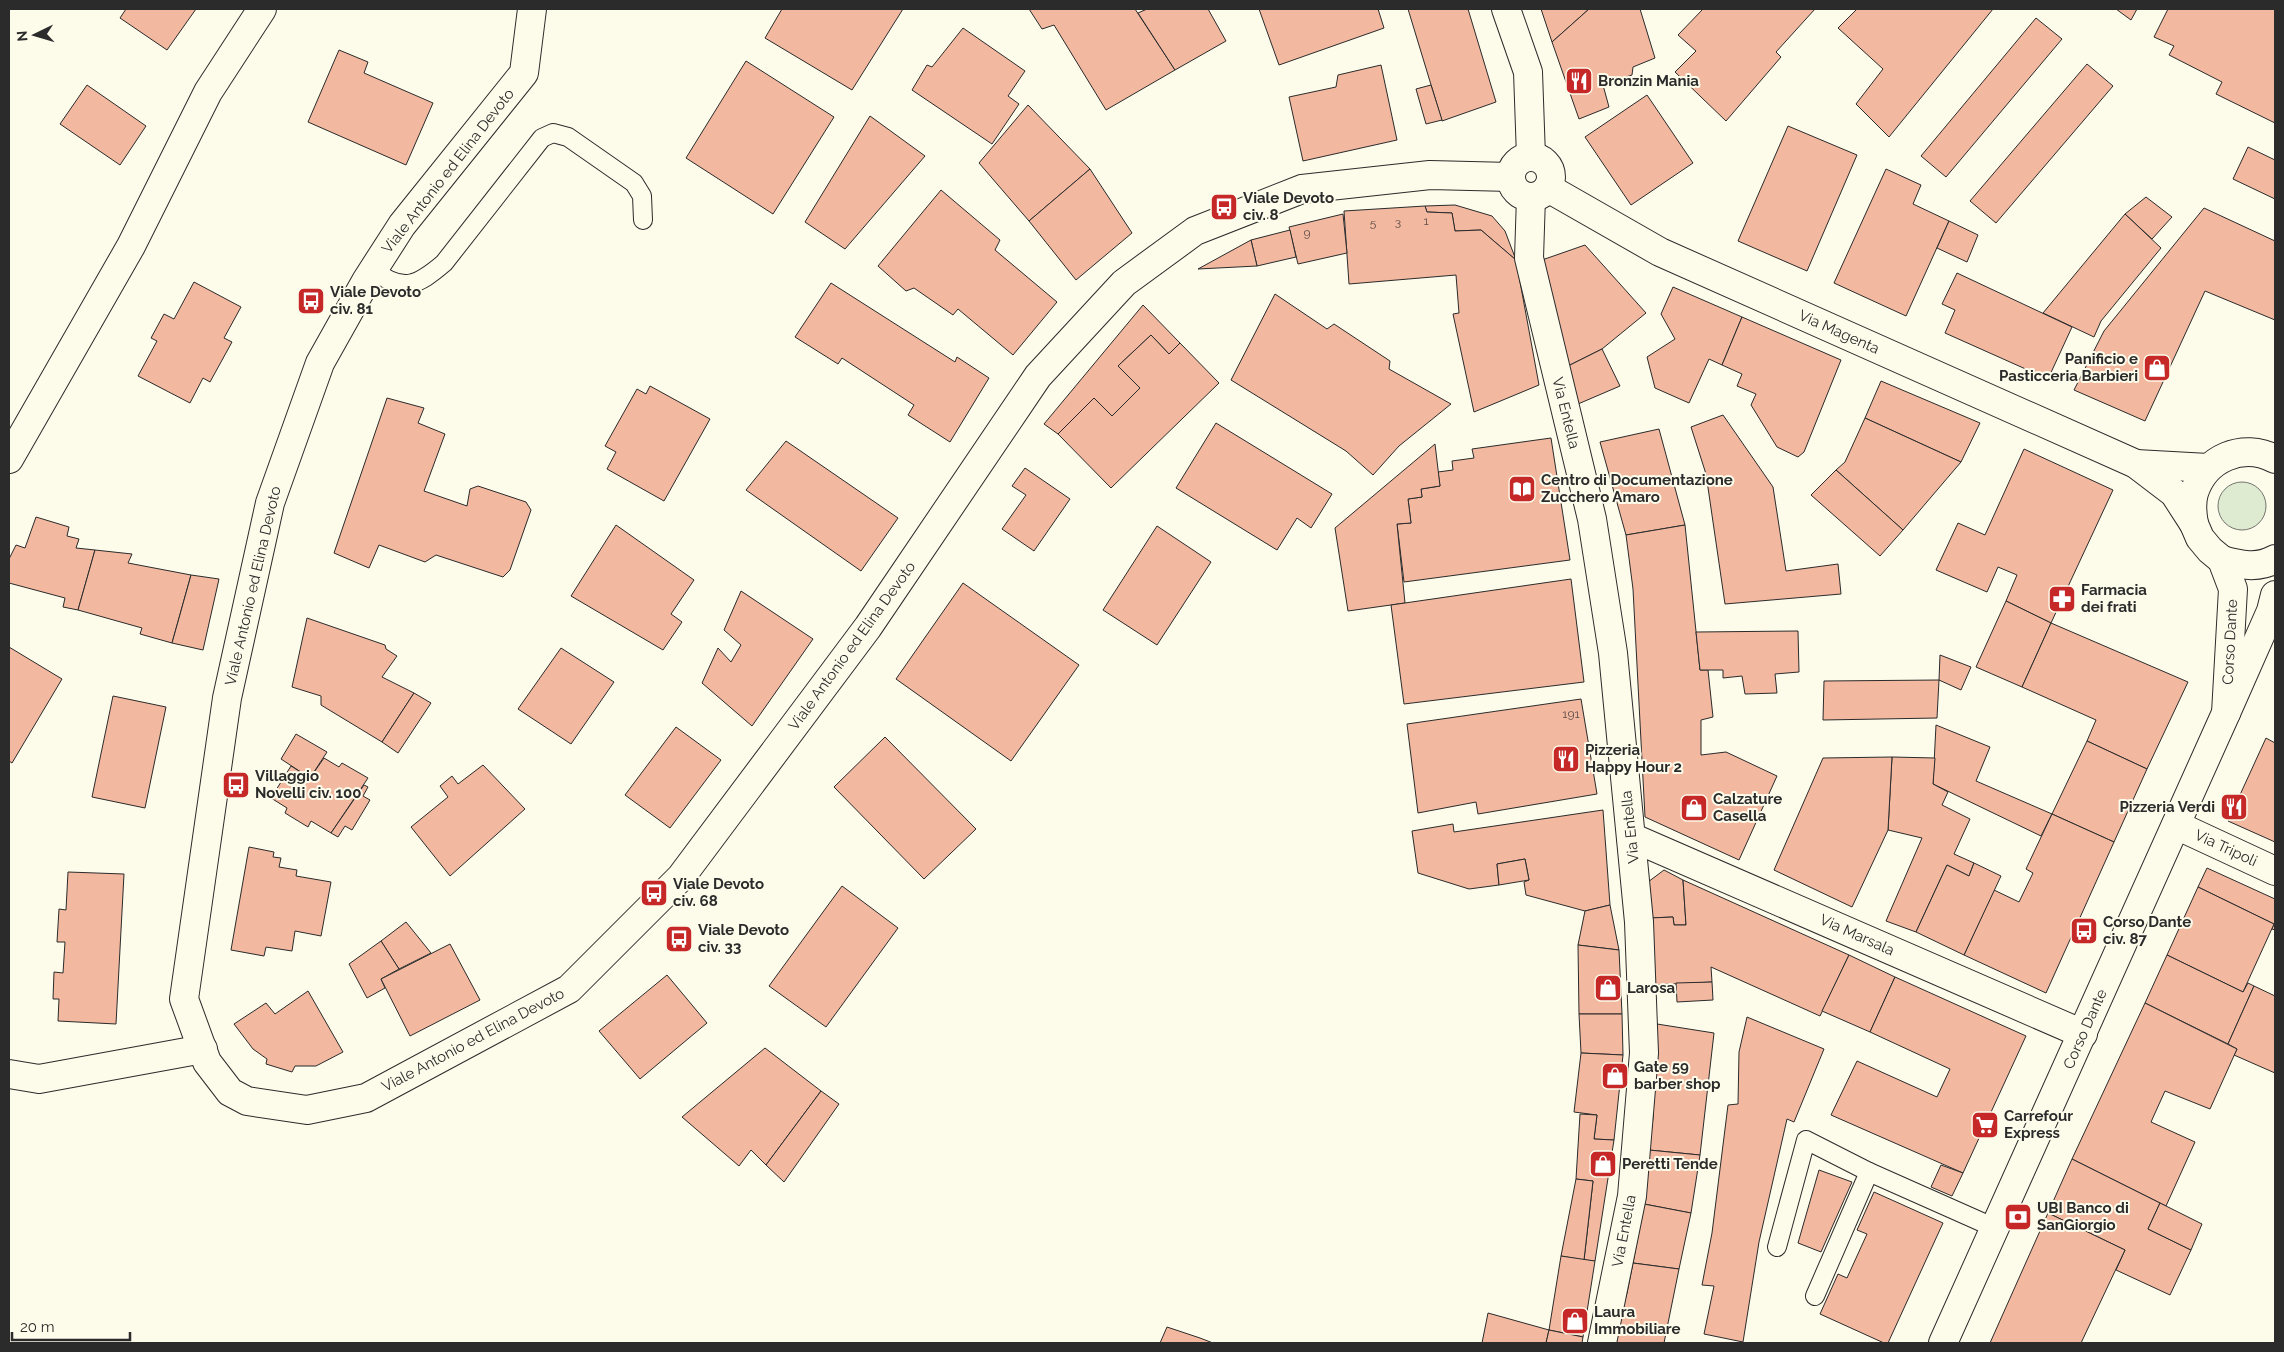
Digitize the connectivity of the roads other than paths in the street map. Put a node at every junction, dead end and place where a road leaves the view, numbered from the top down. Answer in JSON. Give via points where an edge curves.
{"nodes":[{"id":1,"x":262,"y":9,"type":"edge"},
{"id":2,"x":532,"y":9,"type":"edge"},
{"id":3,"x":1506,"y":9,"type":"edge"},
{"id":4,"x":1531,"y":157,"type":"junction"},
{"id":5,"x":1511,"y":177,"type":"junction"},
{"id":6,"x":1540,"y":193,"type":"junction"},
{"id":7,"x":642,"y":220,"type":"dead end"},
{"id":8,"x":373,"y":270,"type":"junction"},
{"id":9,"x":2275,"y":444,"type":"edge"},
{"id":10,"x":2250,"y":451,"type":"junction"},
{"id":11,"x":2275,"y":458,"type":"edge"},
{"id":12,"x":9,"y":459,"type":"edge"},
{"id":13,"x":2136,"y":464,"type":"junction"},
{"id":14,"x":2208,"y":468,"type":"junction"},
{"id":15,"x":2194,"y":524,"type":"junction"},
{"id":16,"x":2275,"y":559,"type":"edge"},
{"id":17,"x":2222,"y":560,"type":"junction"},
{"id":18,"x":2275,"y":595,"type":"edge"},
{"id":19,"x":2226,"y":713,"type":"junction"},
{"id":20,"x":2176,"y":825,"type":"junction"},
{"id":21,"x":1630,"y":837,"type":"junction"},
{"id":22,"x":2275,"y":871,"type":"edge"},
{"id":23,"x":2083,"y":1034,"type":"junction"},
{"id":24,"x":203,"y":1050,"type":"junction"},
{"id":25,"x":9,"y":1074,"type":"edge"},
{"id":26,"x":1869,"y":1172,"type":"junction"},
{"id":27,"x":1995,"y":1228,"type":"junction"},
{"id":28,"x":1777,"y":1247,"type":"dead end"},
{"id":29,"x":1815,"y":1296,"type":"dead end"},
{"id":30,"x":1602,"y":1343,"type":"edge"},
{"id":31,"x":1943,"y":1343,"type":"edge"}],
"edges":[{"from":1,"to":12,"type":"street","via":[[208,92],[131,246]]},
{"from":2,"to":8,"type":"street","name":"Viale Antonio ed Elina Devoto","via":[[524,73],[402,225]]},
{"from":3,"to":4,"type":"street","via":[[1528,72]]},
{"from":4,"to":5,"type":"street","via":[[1521,160]]},
{"from":4,"to":6,"type":"street","via":[[1548,167],[1551,178]]},
{"from":5,"to":6,"type":"street","via":[[1514,188],[1521,195]]},
{"from":5,"to":24,"type":"street","name":"Viale Antonio ed Elina Devoto","via":[[1430,175],[1302,189],[1195,231],[1124,283],[1038,376],[868,627],[681,877],[569,989],[366,1098],[307,1110],[247,1101],[230,1092],[207,1062]]},
{"from":6,"to":13,"type":"street","name":"Via Magenta","via":[[1660,252]]},
{"from":6,"to":21,"type":"street","name":"Via Entella","via":[[1530,258],[1592,519],[1613,653]]},
{"from":7,"to":8,"type":"lane","via":[[642,196],[634,183],[568,137],[553,133],[542,138],[444,263],[427,277],[409,285],[388,281]]},
{"from":8,"to":24,"type":"street","name":"Viale Antonio ed Elina Devoto","via":[[320,364],[270,503],[226,698],[184,999]]},
{"from":9,"to":10,"type":"street"},
{"from":10,"to":11,"type":"street"},
{"from":10,"to":14,"type":"street","via":[[2234,453]]},
{"from":13,"to":14,"type":"street","name":"Via Magenta"},
{"from":13,"to":15,"type":"street","name":"Via Magenta","via":[[2174,493]]},
{"from":14,"to":15,"type":"street","via":[[2193,494]]},
{"from":15,"to":17,"type":"street","name":"Corso Dante","via":[[2200,538]]},
{"from":16,"to":17,"type":"street","via":[[2256,566]]},
{"from":17,"to":19,"type":"street","name":"Corso Dante","via":[[2234,589]]},
{"from":18,"to":19,"type":"street","name":"Corso Dante"},
{"from":19,"to":20,"type":"street","name":"Corso Dante"},
{"from":20,"to":22,"type":"street","name":"Via Tripoli"},
{"from":20,"to":23,"type":"street","name":"Corso Dante"},
{"from":21,"to":23,"type":"street","name":"Via Marsala"},
{"from":21,"to":30,"type":"street","name":"Via Entella","via":[[1639,922],[1644,1053],[1632,1196]]},
{"from":23,"to":27,"type":"street","name":"Corso Dante"},
{"from":24,"to":25,"type":"street","via":[[40,1079]]},
{"from":26,"to":27,"type":"lane"},
{"from":26,"to":28,"type":"lane","via":[[1806,1140]]},
{"from":26,"to":29,"type":"lane"},
{"from":27,"to":31,"type":"street","name":"Corso Dante"}]}
